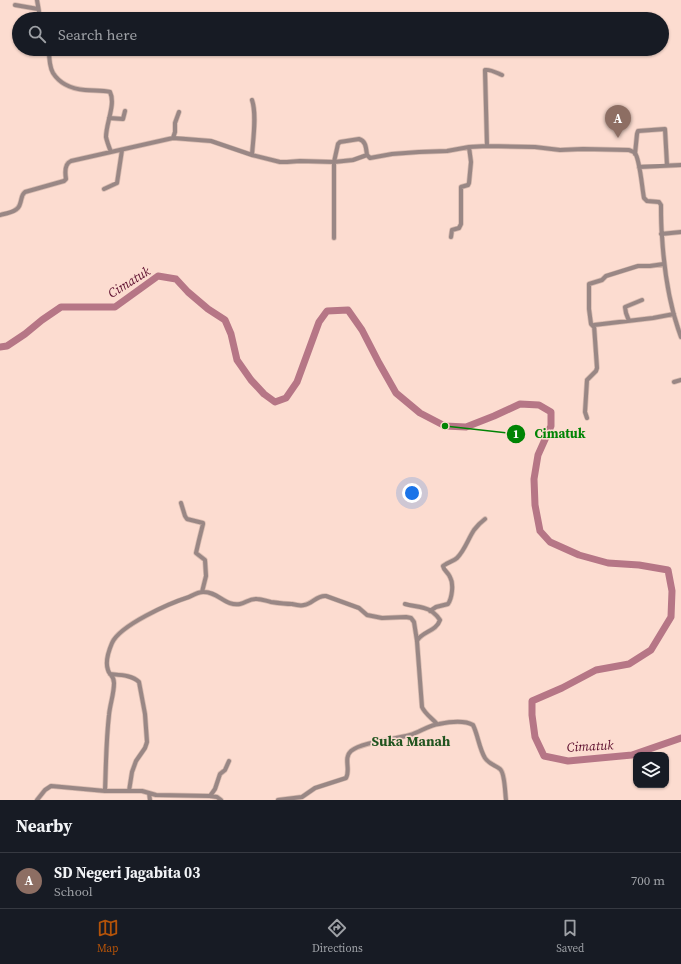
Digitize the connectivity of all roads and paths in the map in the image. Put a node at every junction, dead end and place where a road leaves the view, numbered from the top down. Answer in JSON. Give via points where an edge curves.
{"nodes":[{"id":1,"x":37,"y":0,"type":"edge"},
{"id":2,"x":15,"y":5,"type":"dead end"},
{"id":3,"x":38,"y":8,"type":"junction"},
{"id":4,"x":40,"y":12,"type":"edge"},
{"id":5,"x":49,"y":56,"type":"edge"},
{"id":6,"x":502,"y":75,"type":"dead end"},
{"id":7,"x":252,"y":100,"type":"dead end"},
{"id":8,"x":125,"y":111,"type":"dead end"},
{"id":9,"x":179,"y":112,"type":"dead end"},
{"id":10,"x":109,"y":118,"type":"junction"},
{"id":11,"x":173,"y":138,"type":"junction"},
{"id":12,"x":487,"y":146,"type":"junction"},
{"id":13,"x":469,"y":147,"type":"junction"},
{"id":14,"x":122,"y":150,"type":"junction"},
{"id":15,"x":111,"y":152,"type":"junction"},
{"id":16,"x":636,"y":154,"type":"junction"},
{"id":17,"x":252,"y":155,"type":"junction"},
{"id":18,"x":367,"y":155,"type":"junction"},
{"id":19,"x":334,"y":162,"type":"junction"},
{"id":20,"x":667,"y":165,"type":"junction"},
{"id":21,"x":681,"y":165,"type":"edge"},
{"id":22,"x":639,"y":167,"type":"junction"},
{"id":23,"x":104,"y":189,"type":"dead end"},
{"id":24,"x":0,"y":215,"type":"edge"},
{"id":25,"x":681,"y":232,"type":"edge"},
{"id":26,"x":662,"y":234,"type":"junction"},
{"id":27,"x":451,"y":237,"type":"dead end"},
{"id":28,"x":334,"y":238,"type":"dead end"},
{"id":29,"x":664,"y":264,"type":"junction"},
{"id":30,"x":642,"y":300,"type":"dead end"},
{"id":31,"x":674,"y":314,"type":"junction"},
{"id":32,"x":681,"y":319,"type":"edge"},
{"id":33,"x":676,"y":320,"type":"junction"},
{"id":34,"x":629,"y":321,"type":"junction"},
{"id":35,"x":594,"y":327,"type":"junction"},
{"id":36,"x":681,"y":336,"type":"edge"},
{"id":37,"x":681,"y":380,"type":"edge"},
{"id":38,"x":674,"y":382,"type":"dead end"},
{"id":39,"x":587,"y":418,"type":"dead end"},
{"id":40,"x":181,"y":503,"type":"dead end"},
{"id":41,"x":485,"y":519,"type":"dead end"},
{"id":42,"x":202,"y":592,"type":"junction"},
{"id":43,"x":405,"y":604,"type":"dead end"},
{"id":44,"x":430,"y":611,"type":"junction"},
{"id":45,"x":417,"y":641,"type":"junction"},
{"id":46,"x":110,"y":674,"type":"junction"},
{"id":47,"x":437,"y":724,"type":"junction"},
{"id":48,"x":229,"y":761,"type":"dead end"},
{"id":49,"x":105,"y":791,"type":"junction"},
{"id":50,"x":129,"y":791,"type":"junction"},
{"id":51,"x":149,"y":793,"type":"junction"},
{"id":52,"x":210,"y":796,"type":"junction"},
{"id":53,"x":37,"y":800,"type":"edge"},
{"id":54,"x":150,"y":800,"type":"edge"},
{"id":55,"x":221,"y":800,"type":"edge"},
{"id":56,"x":278,"y":800,"type":"edge"},
{"id":57,"x":506,"y":800,"type":"edge"}],
"edges":[{"from":1,"to":3,"type":"street"},
{"from":2,"to":3,"type":"street"},
{"from":3,"to":4,"type":"street"},
{"from":5,"to":10,"type":"street","via":[[53,73],[63,83],[81,90],[110,92],[112,98]]},
{"from":6,"to":12,"type":"street","via":[[488,69],[485,72]]},
{"from":7,"to":17,"type":"street"},
{"from":8,"to":10,"type":"street","via":[[123,120]]},
{"from":9,"to":11,"type":"street"},
{"from":10,"to":15,"type":"street","via":[[106,136]]},
{"from":11,"to":14,"type":"street"},
{"from":11,"to":17,"type":"street","via":[[211,141]]},
{"from":12,"to":13,"type":"street"},
{"from":12,"to":16,"type":"street","via":[[629,150]]},
{"from":13,"to":18,"type":"street","via":[[370,158]]},
{"from":13,"to":27,"type":"street","via":[[469,183],[461,187],[461,224],[459,228],[452,230]]},
{"from":14,"to":15,"type":"street"},
{"from":14,"to":23,"type":"street","via":[[118,183]]},
{"from":15,"to":24,"type":"street","via":[[68,162],[64,181],[25,192],[17,209]]},
{"from":16,"to":20,"type":"street","via":[[638,131],[665,129]]},
{"from":16,"to":22,"type":"street"},
{"from":17,"to":19,"type":"street","via":[[280,162]]},
{"from":18,"to":19,"type":"street"},
{"from":18,"to":19,"type":"street","via":[[362,140],[340,142]]},
{"from":19,"to":28,"type":"street"},
{"from":20,"to":21,"type":"street"},
{"from":20,"to":22,"type":"street"},
{"from":22,"to":26,"type":"street","via":[[644,198],[647,201],[659,202],[661,205]]},
{"from":25,"to":26,"type":"street"},
{"from":26,"to":29,"type":"street"},
{"from":29,"to":31,"type":"street"},
{"from":29,"to":35,"type":"street","via":[[638,266],[589,284],[589,309],[591,324]]},
{"from":30,"to":34,"type":"street","via":[[625,307]]},
{"from":31,"to":33,"type":"street"},
{"from":31,"to":34,"type":"street"},
{"from":32,"to":33,"type":"street"},
{"from":33,"to":36,"type":"street"},
{"from":34,"to":35,"type":"street","via":[[596,324]]},
{"from":35,"to":39,"type":"street","via":[[596,371],[587,380]]},
{"from":37,"to":38,"type":"street"},
{"from":40,"to":42,"type":"street","via":[[187,519],[203,523],[196,553],[205,560],[206,575]]},
{"from":41,"to":44,"type":"street","via":[[456,559],[443,566],[452,583],[450,602],[436,606]]},
{"from":42,"to":45,"type":"street","via":[[211,593],[233,604],[256,599],[306,605],[326,596],[359,608],[368,615],[382,618],[411,618]]},
{"from":42,"to":46,"type":"street","via":[[143,617],[122,631],[114,640],[109,652],[107,670]]},
{"from":43,"to":44,"type":"street"},
{"from":44,"to":45,"type":"street","via":[[440,621],[435,628],[421,635]]},
{"from":45,"to":47,"type":"street","via":[[422,707]]},
{"from":46,"to":49,"type":"street","via":[[114,682],[106,741]]},
{"from":46,"to":50,"type":"street","via":[[131,677],[139,682],[145,714],[147,742],[136,761]]},
{"from":47,"to":56,"type":"street","via":[[410,735],[355,748],[348,755],[346,778],[315,788],[302,797]]},
{"from":47,"to":57,"type":"street","via":[[465,722],[473,725],[486,760],[503,773]]},
{"from":48,"to":52,"type":"street"},
{"from":49,"to":50,"type":"street"},
{"from":49,"to":53,"type":"street","via":[[51,786]]},
{"from":50,"to":51,"type":"street"},
{"from":51,"to":52,"type":"street"},
{"from":51,"to":54,"type":"street"},
{"from":52,"to":55,"type":"street"}]}
